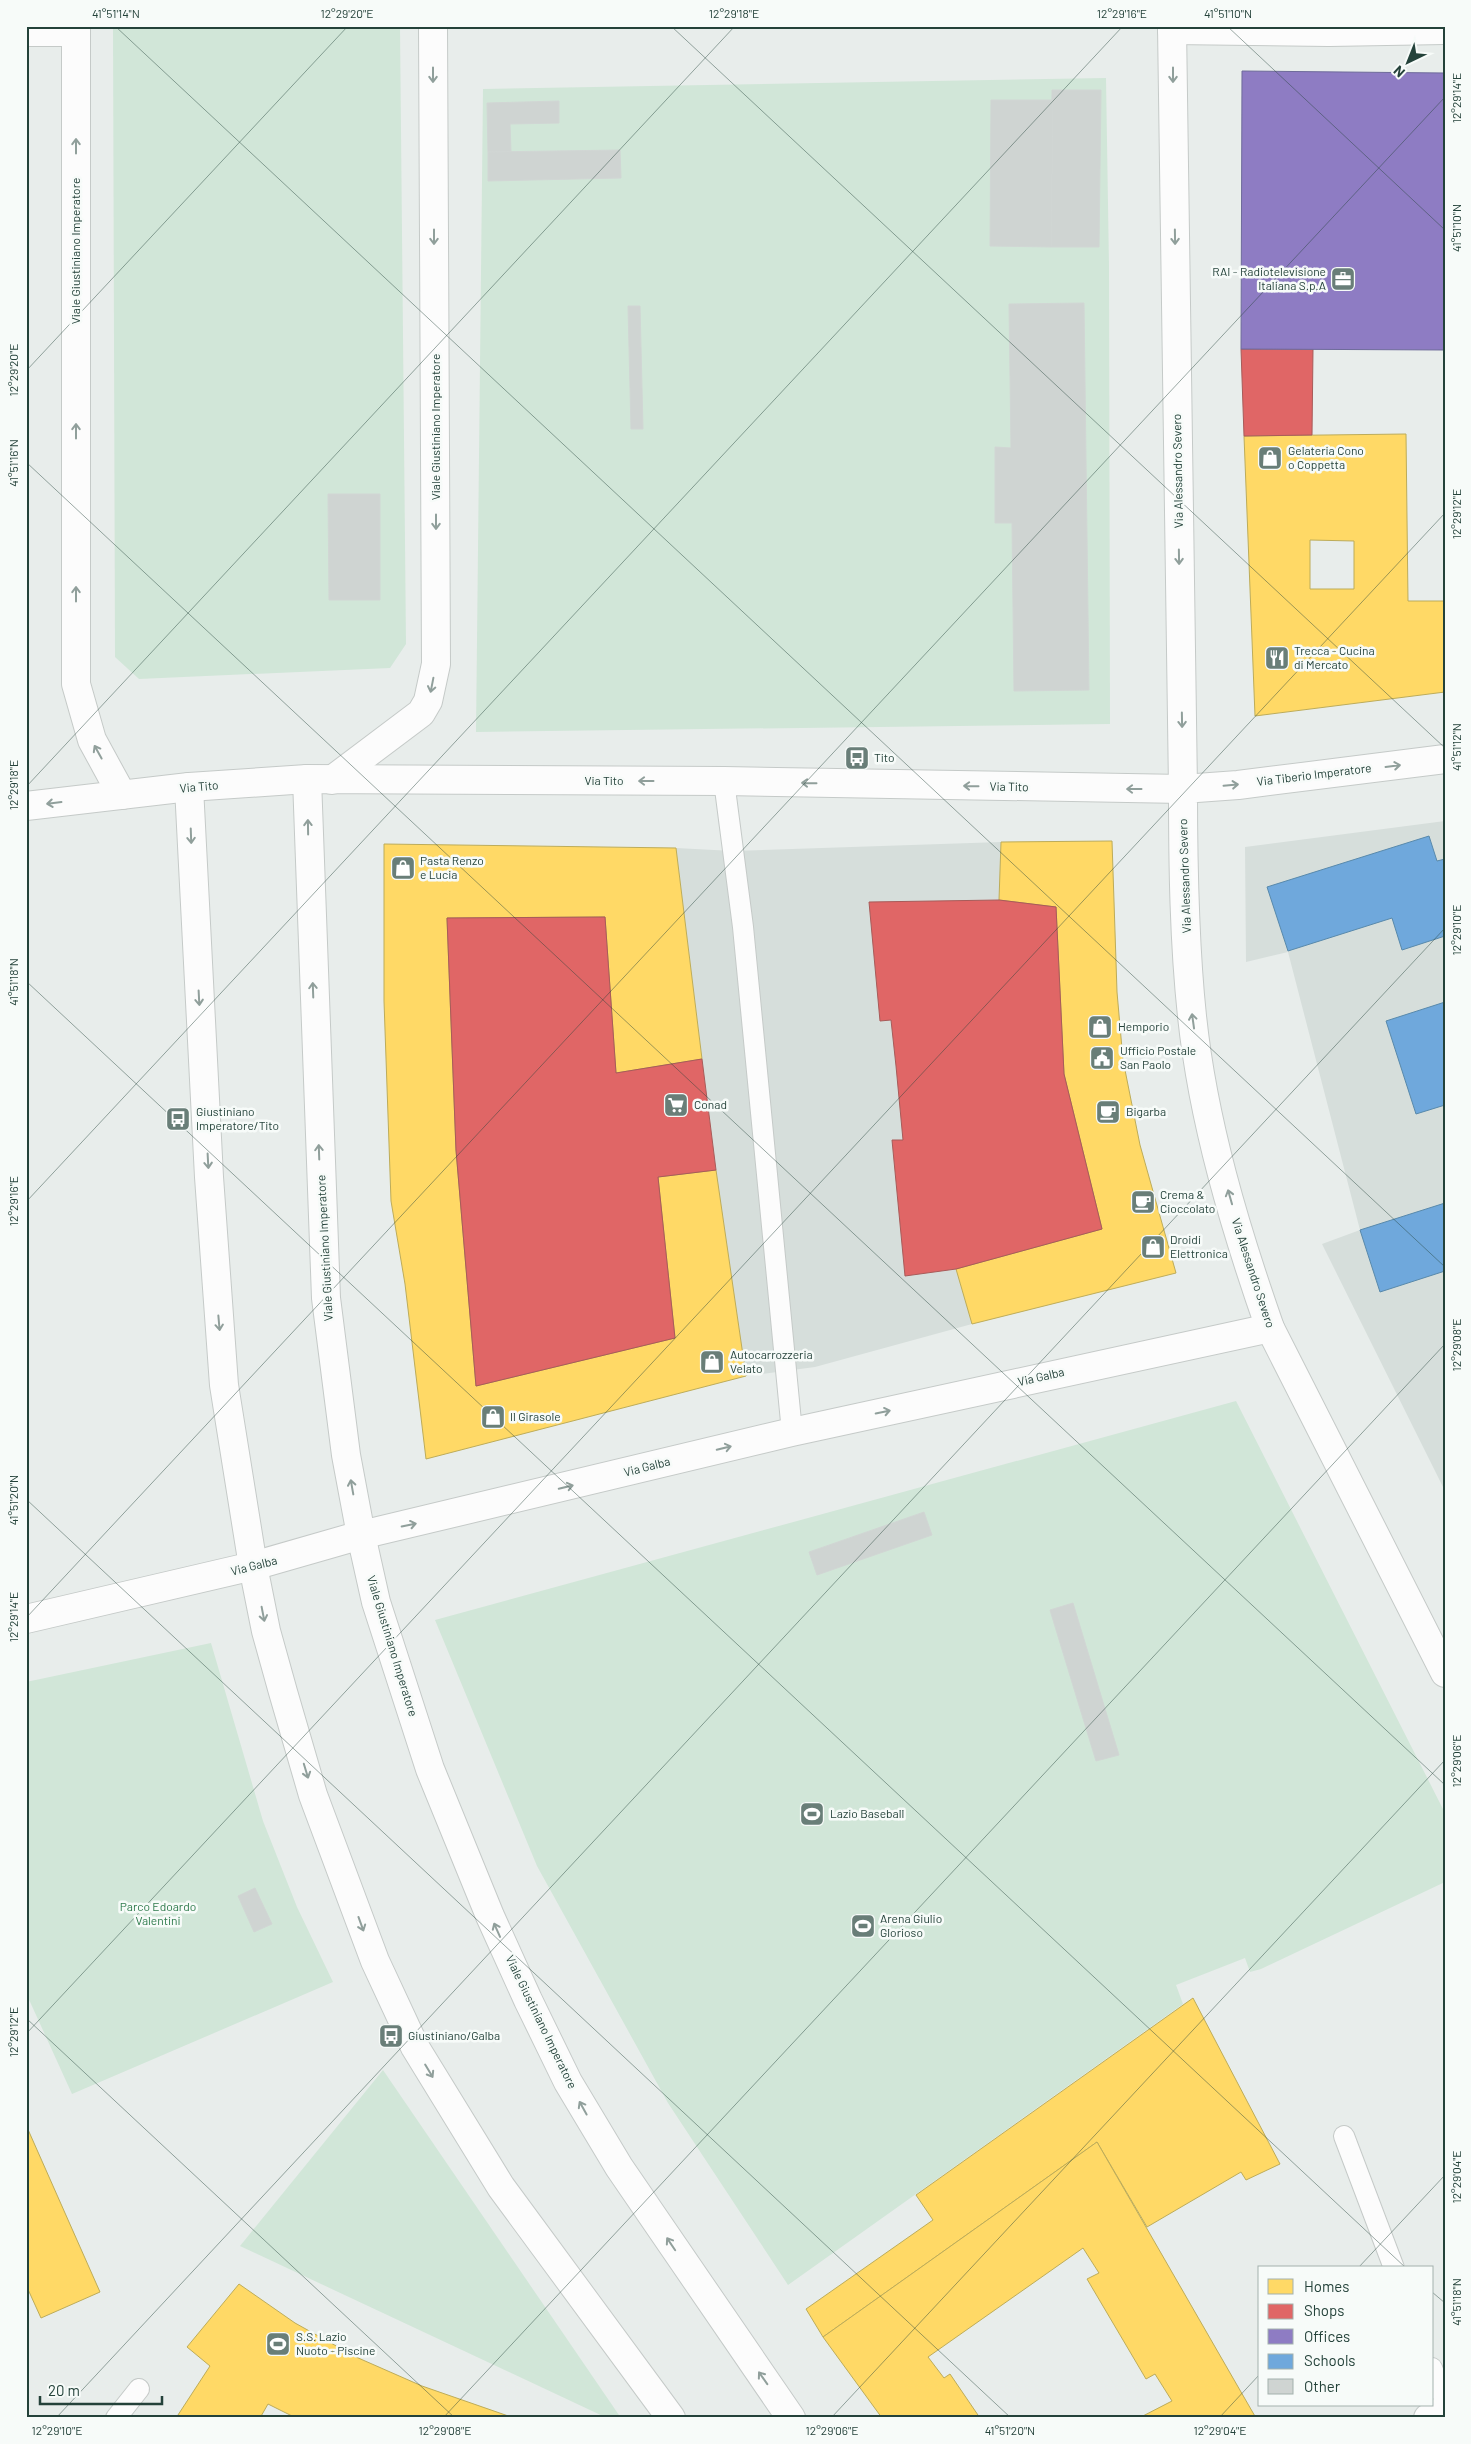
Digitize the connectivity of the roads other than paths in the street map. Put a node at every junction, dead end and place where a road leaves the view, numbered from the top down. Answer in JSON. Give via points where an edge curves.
{"nodes":[{"id":1,"x":433,"y":26,"type":"edge"},
{"id":2,"x":1172,"y":28,"type":"edge"},
{"id":3,"x":1445,"y":30,"type":"edge"},
{"id":4,"x":76,"y":31,"type":"edge"},
{"id":5,"x":26,"y":36,"type":"edge"},
{"id":6,"x":1445,"y":759,"type":"edge"},
{"id":7,"x":320,"y":780,"type":"junction"},
{"id":8,"x":724,"y":781,"type":"junction"},
{"id":9,"x":189,"y":787,"type":"junction"},
{"id":10,"x":1183,"y":789,"type":"junction"},
{"id":11,"x":122,"y":795,"type":"junction"},
{"id":12,"x":26,"y":806,"type":"edge"},
{"id":13,"x":1270,"y":1328,"type":"junction"},
{"id":14,"x":792,"y":1432,"type":"junction"},
{"id":15,"x":361,"y":1535,"type":"junction"},
{"id":16,"x":253,"y":1566,"type":"junction"},
{"id":17,"x":26,"y":1619,"type":"edge"},
{"id":18,"x":1445,"y":1673,"type":"edge"},
{"id":19,"x":1344,"y":2136,"type":"dead end"},
{"id":20,"x":1393,"y":2266,"type":"edge"},
{"id":21,"x":1434,"y":2373,"type":"edge"},
{"id":22,"x":139,"y":2388,"type":"dead end"},
{"id":23,"x":1445,"y":2401,"type":"edge"},
{"id":24,"x":1445,"y":2409,"type":"edge"},
{"id":25,"x":116,"y":2418,"type":"edge"},
{"id":26,"x":671,"y":2418,"type":"edge"},
{"id":27,"x":791,"y":2418,"type":"edge"},
{"id":28,"x":1428,"y":2418,"type":"edge"}],
"edges":[{"from":1,"to":7,"type":"street","name":"Viale Giustiniano Imperatore","one_way":true,"via":[[436,664],[428,701],[420,713]]},
{"from":2,"to":3,"type":"street","via":[[1329,32]]},
{"from":2,"to":10,"type":"street","name":"Via Alessandro Severo","one_way":true},
{"from":4,"to":5,"type":"lane"},
{"from":11,"to":4,"type":"street","name":"Viale Giustiniano Imperatore","one_way":true,"via":[[92,740],[76,684]]},
{"from":10,"to":6,"type":"street","name":"Via Tiberio Imperatore","one_way":true},
{"from":8,"to":7,"type":"street","name":"Via Tito","one_way":true},
{"from":7,"to":9,"type":"street","name":"Via Tito"},
{"from":15,"to":7,"type":"street","name":"Viale Giustiniano Imperatore","one_way":true,"via":[[335,1378],[326,1298]]},
{"from":10,"to":8,"type":"street","name":"Via Tito","one_way":true},
{"from":8,"to":14,"type":"lane","via":[[743,927]]},
{"from":9,"to":11,"type":"street","name":"Via Tito"},
{"from":9,"to":16,"type":"street","one_way":true,"via":[[216,1290],[224,1385]]},
{"from":13,"to":10,"type":"street","name":"Via Alessandro Severo","one_way":true,"via":[[1221,1169],[1198,1058],[1188,951]]},
{"from":11,"to":12,"type":"street","name":"Via Tito","one_way":true},
{"from":14,"to":13,"type":"street","name":"Via Galba","one_way":true},
{"from":13,"to":18,"type":"street","name":"Via Alessandro Severo"},
{"from":15,"to":14,"type":"street","name":"Via Galba","one_way":true},
{"from":15,"to":16,"type":"street","name":"Via Galba"},
{"from":27,"to":15,"type":"street","name":"Viale Giustiniano Imperatore","one_way":true,"via":[[619,2167],[568,2082],[528,2000],[430,1769],[376,1602]]},
{"from":16,"to":17,"type":"street","name":"Via Galba"},
{"from":16,"to":26,"type":"street","one_way":true,"via":[[266,1631],[313,1795],[375,1961],[415,2046],[501,2187]]},
{"from":19,"to":20,"type":"lane"},
{"from":21,"to":23,"type":"lane"},
{"from":22,"to":25,"type":"lane"},
{"from":24,"to":28,"type":"street"}]}
